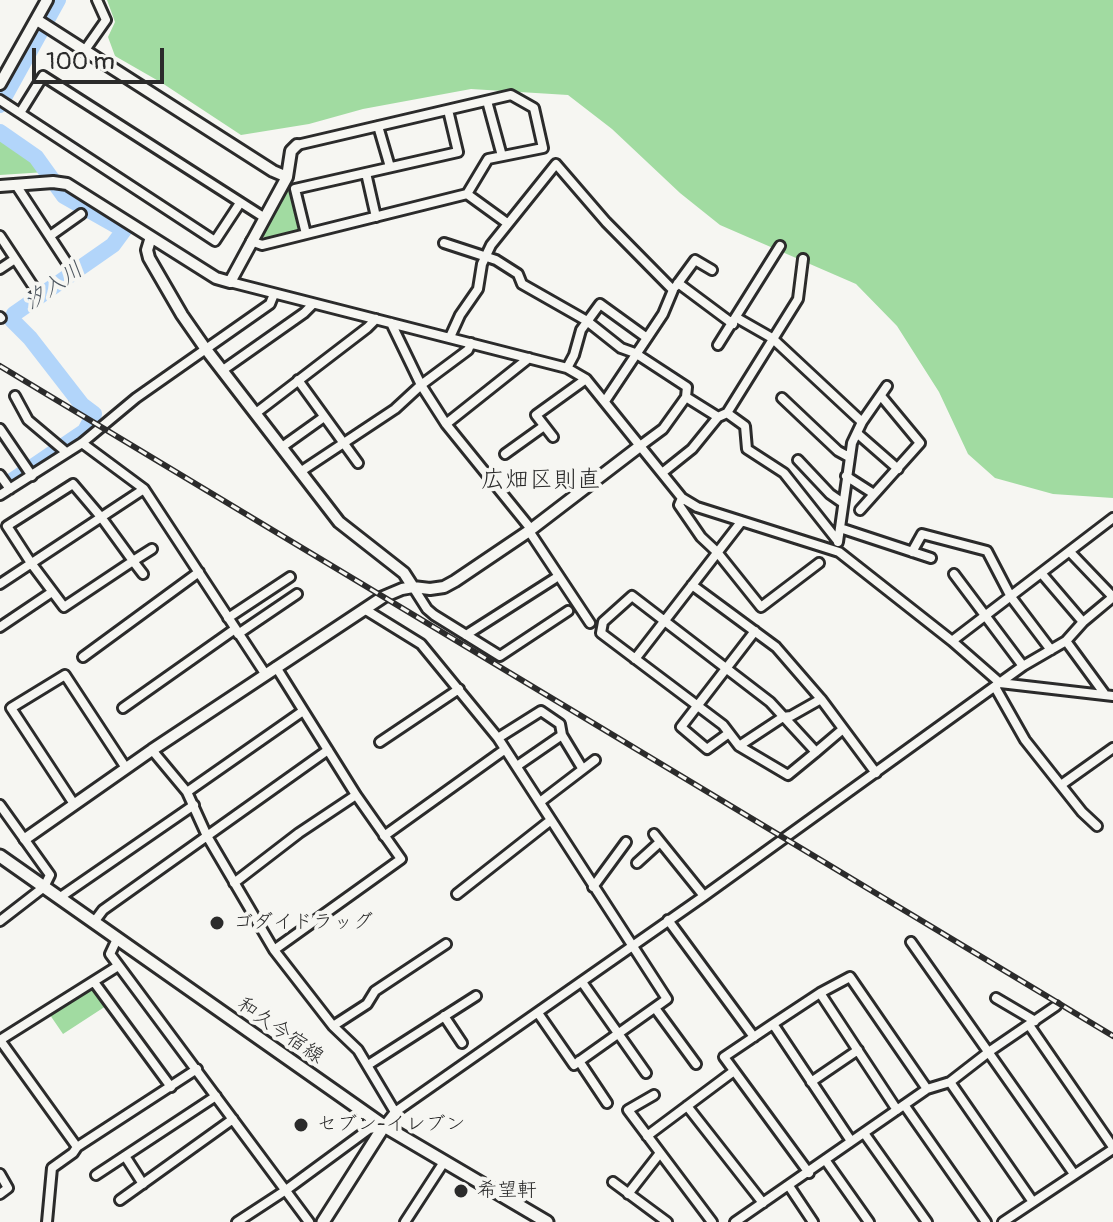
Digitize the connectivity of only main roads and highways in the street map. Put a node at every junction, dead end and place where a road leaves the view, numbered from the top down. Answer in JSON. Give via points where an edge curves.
{"nodes":[{"id":1,"x":0,"y":856,"type":"edge"},
{"id":2,"x":384,"y":1126,"type":"junction"},
{"id":3,"x":323,"y":1222,"type":"edge"},
{"id":4,"x":547,"y":1222,"type":"edge"}],
"edges":[{"from":1,"to":2,"type":"main road","name":"和久今宿線"},
{"from":2,"to":3,"type":"main road"},
{"from":2,"to":4,"type":"main road","name":"和久今宿線"}]}
